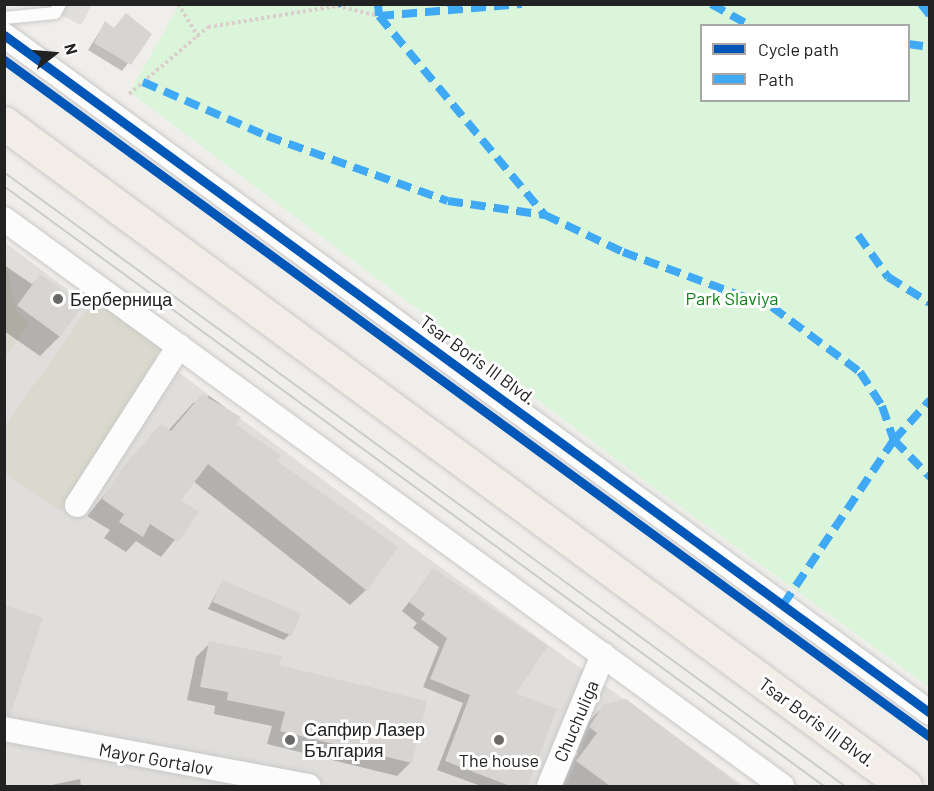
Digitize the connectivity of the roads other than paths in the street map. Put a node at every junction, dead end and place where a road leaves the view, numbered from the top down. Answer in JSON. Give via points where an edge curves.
{"nodes":[{"id":1,"x":60,"y":4,"type":"edge"},
{"id":2,"x":4,"y":18,"type":"edge"},
{"id":3,"x":4,"y":35,"type":"edge"},
{"id":4,"x":4,"y":123,"type":"edge"},
{"id":5,"x":4,"y":219,"type":"edge"},
{"id":6,"x":179,"y":346,"type":"junction"},
{"id":7,"x":76,"y":505,"type":"dead end"},
{"id":8,"x":603,"y":655,"type":"junction"},
{"id":9,"x":930,"y":713,"type":"edge"},
{"id":10,"x":4,"y":729,"type":"edge"},
{"id":11,"x":309,"y":786,"type":"edge"},
{"id":12,"x":549,"y":786,"type":"edge"},
{"id":13,"x":782,"y":786,"type":"edge"},
{"id":14,"x":905,"y":786,"type":"edge"}],
"edges":[{"from":1,"to":2,"type":"lane","via":[[56,13]]},
{"from":3,"to":9,"type":"street","name":"Tsar Boris III Blvd."},
{"from":4,"to":14,"type":"main road","name":"Tsar Boris III Blvd."},
{"from":5,"to":6,"type":"street"},
{"from":6,"to":7,"type":"street"},
{"from":6,"to":8,"type":"street"},
{"from":8,"to":12,"type":"street","name":"Chuchuliga"},
{"from":8,"to":13,"type":"street"},
{"from":10,"to":11,"type":"street","name":"Mayor Gortalov"}]}
